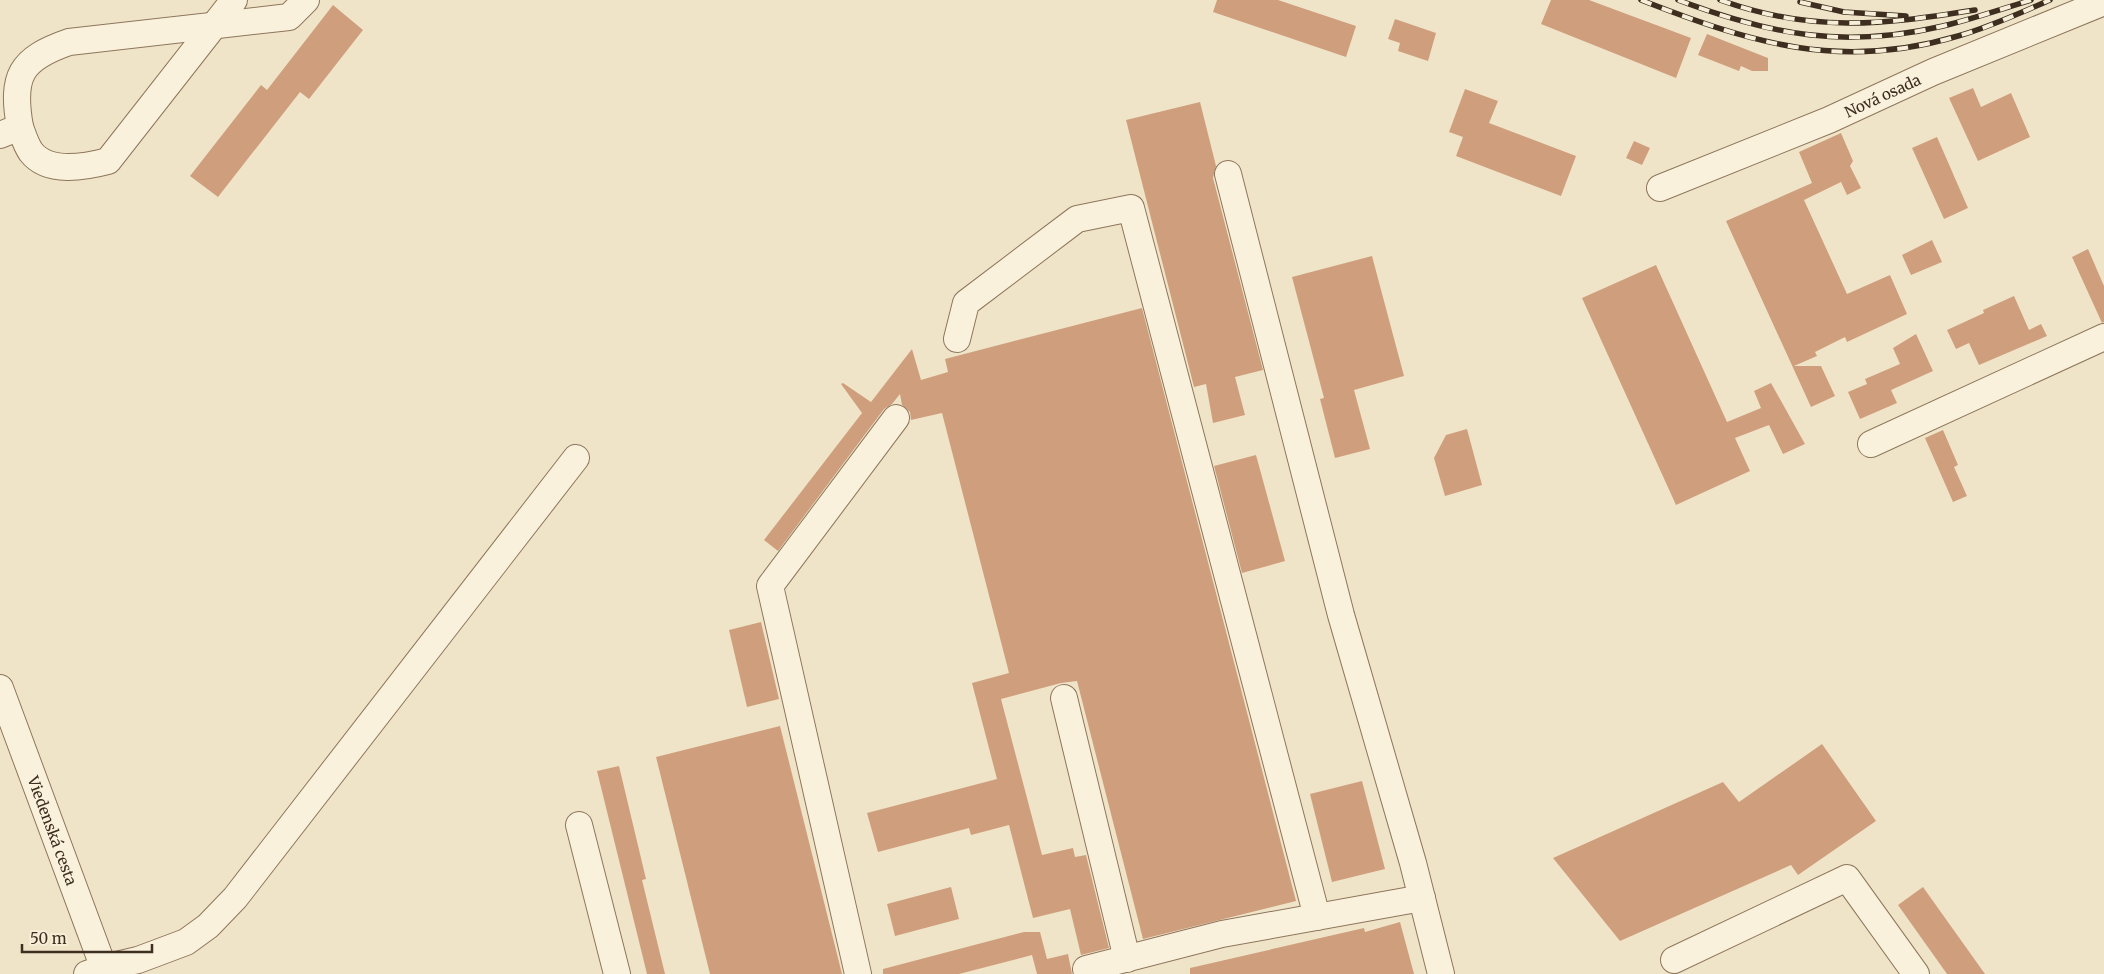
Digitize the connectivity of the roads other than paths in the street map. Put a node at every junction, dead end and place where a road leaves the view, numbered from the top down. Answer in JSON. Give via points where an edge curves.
{"nodes":[{"id":1,"x":234,"y":0,"type":"edge"},
{"id":2,"x":306,"y":0,"type":"edge"},
{"id":3,"x":2104,"y":2,"type":"edge"},
{"id":4,"x":216,"y":25,"type":"junction"},
{"id":5,"x":10,"y":131,"type":"edge"},
{"id":6,"x":1228,"y":174,"type":"dead end"},
{"id":7,"x":1660,"y":188,"type":"dead end"},
{"id":8,"x":2104,"y":337,"type":"edge"},
{"id":9,"x":957,"y":339,"type":"dead end"},
{"id":10,"x":896,"y":418,"type":"dead end"},
{"id":11,"x":1871,"y":444,"type":"dead end"},
{"id":12,"x":576,"y":458,"type":"dead end"},
{"id":13,"x":0,"y":688,"type":"edge"},
{"id":14,"x":1064,"y":698,"type":"dead end"},
{"id":15,"x":579,"y":825,"type":"dead end"},
{"id":16,"x":1422,"y":898,"type":"junction"},
{"id":17,"x":1317,"y":917,"type":"junction"},
{"id":18,"x":1128,"y":959,"type":"junction"},
{"id":19,"x":1674,"y":960,"type":"dead end"},
{"id":20,"x":1086,"y":969,"type":"dead end"},
{"id":21,"x":99,"y":972,"type":"edge"},
{"id":22,"x":617,"y":974,"type":"edge"},
{"id":23,"x":858,"y":974,"type":"edge"},
{"id":24,"x":1441,"y":974,"type":"edge"},
{"id":25,"x":1916,"y":974,"type":"edge"}],
"edges":[{"from":1,"to":4,"type":"street"},
{"from":2,"to":4,"type":"street","via":[[288,17]]},
{"from":3,"to":7,"type":"street","name":"Nová osada","via":[[1933,72],[1829,120]]},
{"from":4,"to":5,"type":"street","via":[[69,42],[44,51],[24,66]]},
{"from":4,"to":5,"type":"street","via":[[108,161],[83,167],[50,164]]},
{"from":6,"to":16,"type":"street","via":[[1341,615]]},
{"from":8,"to":11,"type":"street"},
{"from":9,"to":17,"type":"street","via":[[966,303],[1045,243],[1077,219],[1131,208]]},
{"from":10,"to":23,"type":"street","via":[[770,586]]},
{"from":12,"to":21,"type":"street","via":[[234,898],[208,926],[186,942]]},
{"from":13,"to":21,"type":"street","name":"Viedenská cesta"},
{"from":14,"to":18,"type":"street"},
{"from":15,"to":22,"type":"street"},
{"from":16,"to":17,"type":"street"},
{"from":16,"to":24,"type":"street"},
{"from":17,"to":18,"type":"street","via":[[1222,934]]},
{"from":18,"to":20,"type":"street"},
{"from":19,"to":25,"type":"street","via":[[1847,878]]}]}
